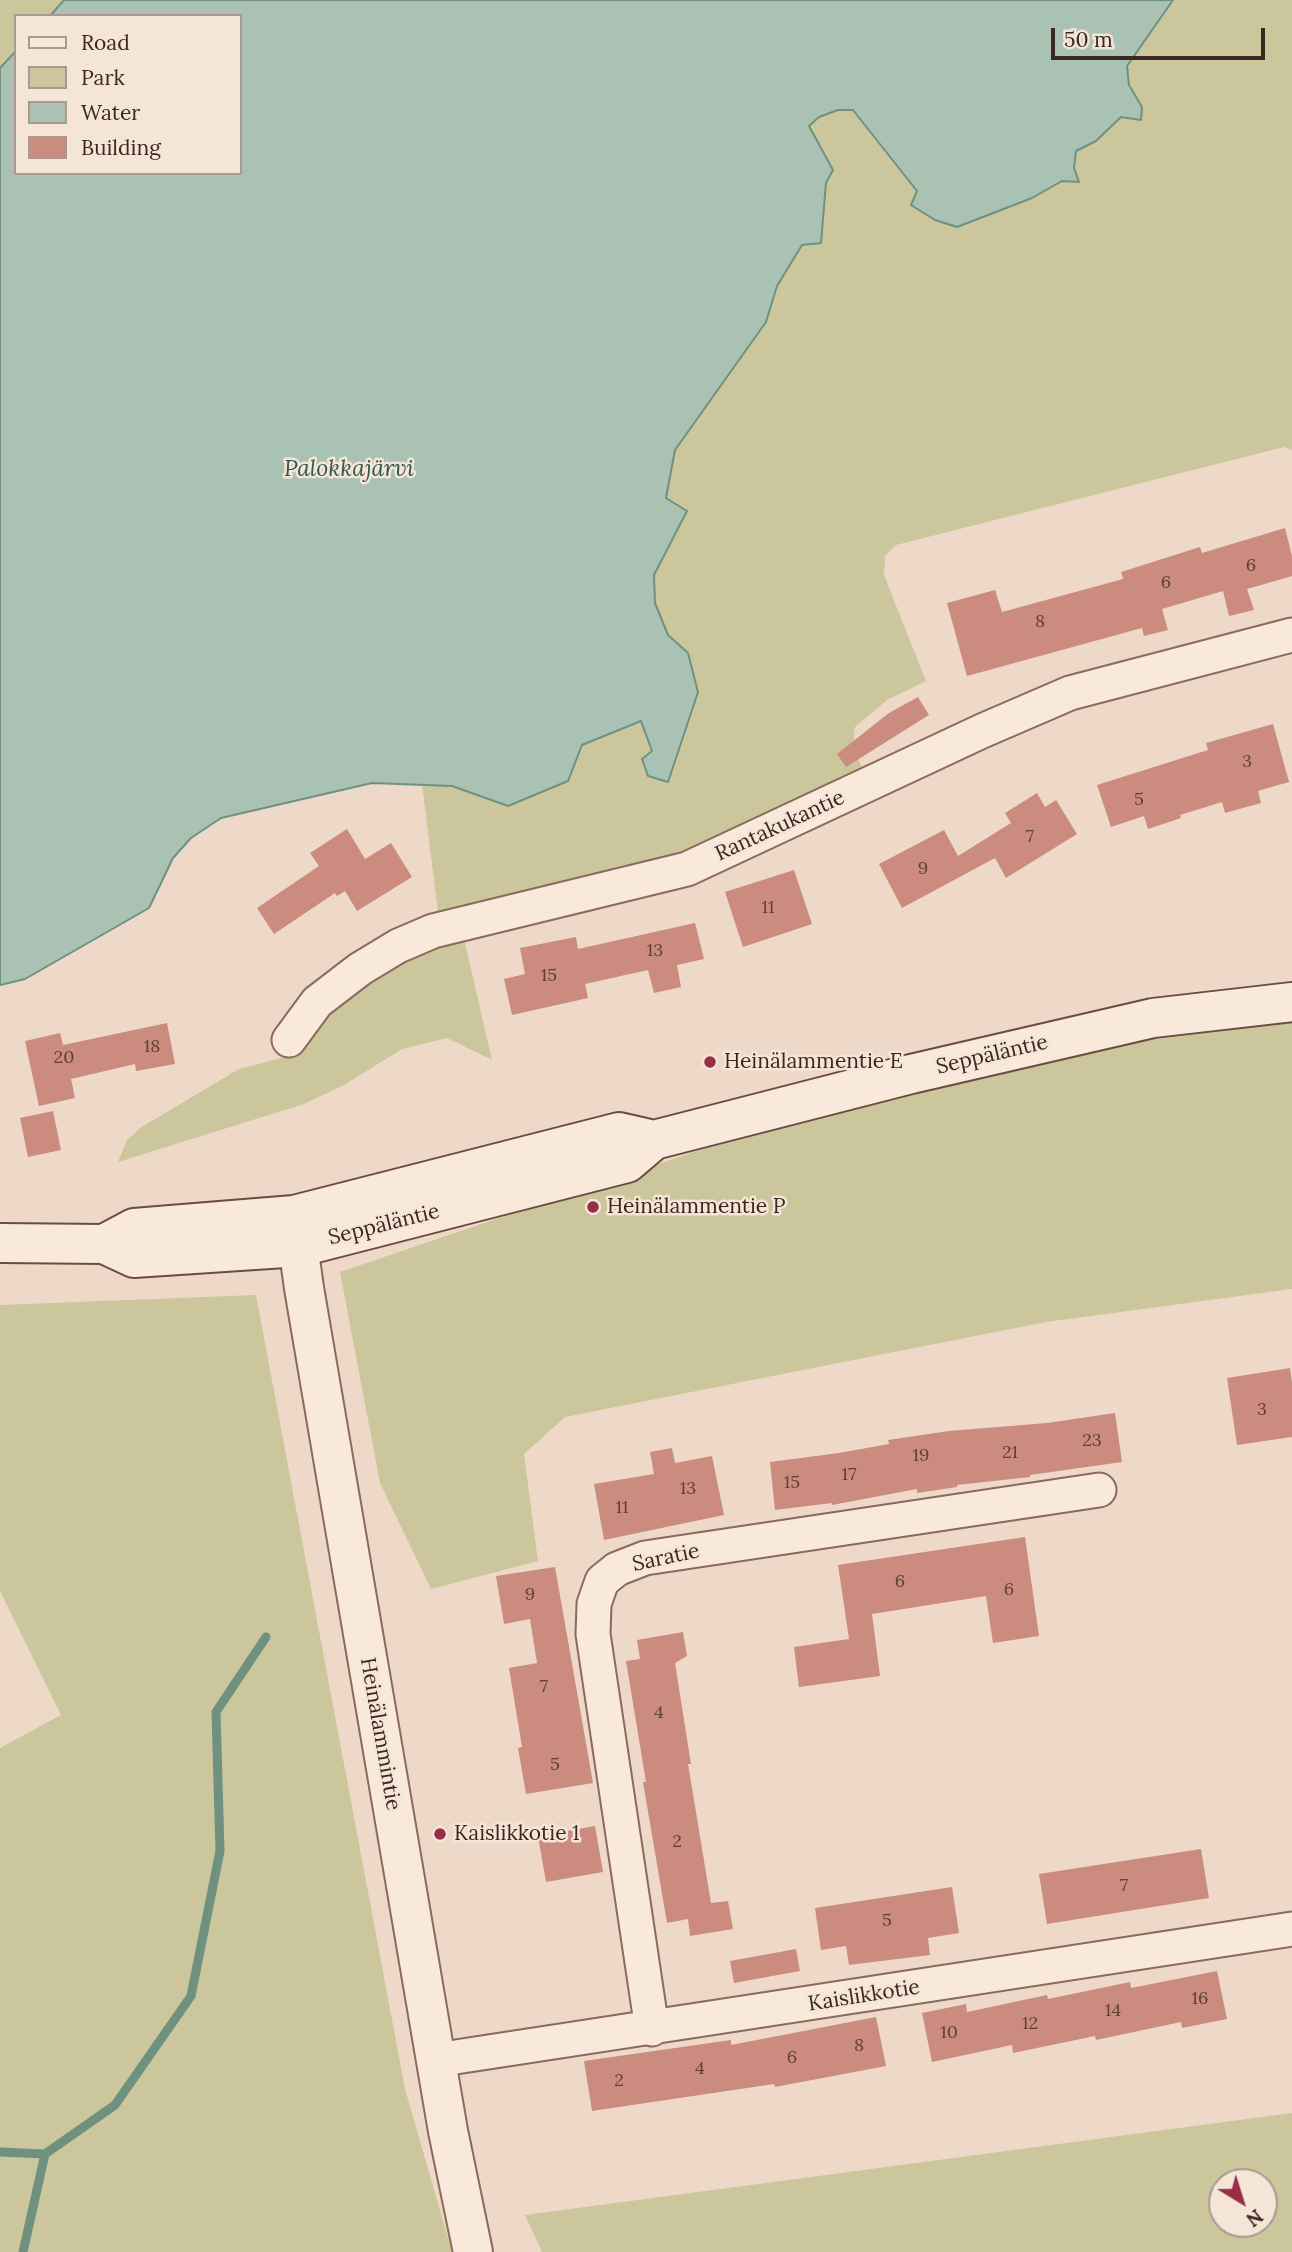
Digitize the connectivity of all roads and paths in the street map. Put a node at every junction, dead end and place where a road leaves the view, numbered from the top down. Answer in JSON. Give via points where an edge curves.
{"nodes":[{"id":1,"x":1292,"y":635,"type":"edge"},
{"id":2,"x":1292,"y":1002,"type":"edge"},
{"id":3,"x":289,"y":1040,"type":"dead end"},
{"id":4,"x":297,"y":1231,"type":"junction"},
{"id":5,"x":0,"y":1243,"type":"edge"},
{"id":6,"x":1099,"y":1490,"type":"dead end"},
{"id":7,"x":1292,"y":1929,"type":"edge"},
{"id":8,"x":652,"y":2029,"type":"junction"},
{"id":9,"x":436,"y":2060,"type":"junction"},
{"id":10,"x":472,"y":2252,"type":"edge"}],
"edges":[{"from":1,"to":3,"type":"street","name":"Rantakukantie","via":[[1070,693],[687,869],[433,931],[360,969],[317,1002]]},
{"from":2,"to":4,"type":"main road","name":"Seppäläntie","via":[[1153,1018],[654,1140],[627,1163]]},
{"from":4,"to":5,"type":"main road","name":"Seppäläntie","via":[[134,1258],[104,1244]]},
{"from":4,"to":9,"type":"main road","name":"Heinälammintie"},
{"from":6,"to":8,"type":"street","name":"Saratie","via":[[645,1558],[617,1569],[602,1581],[594,1604],[593,1634]]},
{"from":7,"to":8,"type":"street","name":"Kaislikkotie"},
{"from":8,"to":9,"type":"street","name":"Kaislikkotie"},
{"from":9,"to":10,"type":"main road","name":"Heinälammintie"}]}
